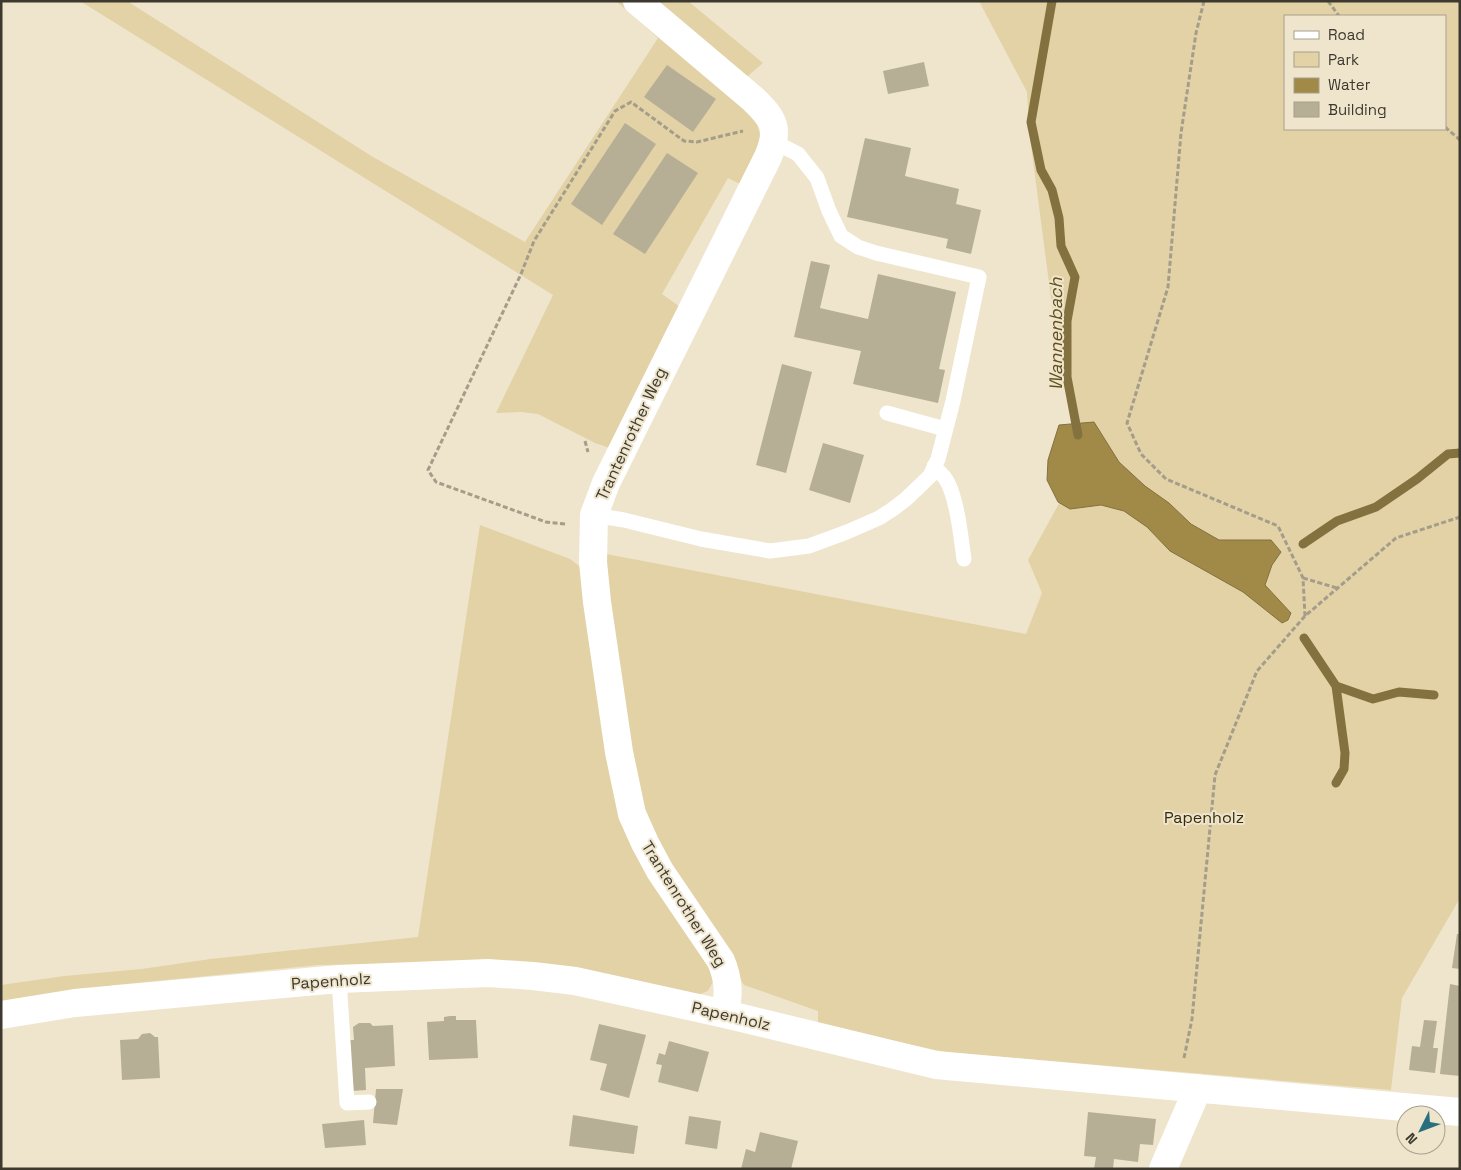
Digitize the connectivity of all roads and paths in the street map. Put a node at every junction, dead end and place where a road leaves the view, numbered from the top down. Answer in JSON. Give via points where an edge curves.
{"nodes":[{"id":1,"x":637,"y":1,"type":"edge"},
{"id":2,"x":1204,"y":1,"type":"edge"},
{"id":3,"x":1328,"y":1,"type":"edge"},
{"id":4,"x":1338,"y":15,"type":"edge"},
{"id":5,"x":1446,"y":128,"type":"edge"},
{"id":6,"x":774,"y":134,"type":"junction"},
{"id":7,"x":1460,"y":140,"type":"edge"},
{"id":8,"x":887,"y":413,"type":"dead end"},
{"id":9,"x":945,"y":429,"type":"junction"},
{"id":10,"x":934,"y":466,"type":"junction"},
{"id":11,"x":594,"y":515,"type":"junction"},
{"id":12,"x":1460,"y":517,"type":"edge"},
{"id":13,"x":964,"y":559,"type":"dead end"},
{"id":14,"x":1303,"y":578,"type":"junction"},
{"id":15,"x":1338,"y":588,"type":"junction"},
{"id":16,"x":1305,"y":616,"type":"junction"},
{"id":17,"x":339,"y":980,"type":"junction"},
{"id":18,"x":725,"y":1014,"type":"junction"},
{"id":19,"x":1,"y":1015,"type":"edge"},
{"id":20,"x":1188,"y":1087,"type":"junction"},
{"id":21,"x":369,"y":1102,"type":"dead end"},
{"id":22,"x":1460,"y":1112,"type":"edge"},
{"id":23,"x":1163,"y":1169,"type":"edge"}],
"edges":[{"from":1,"to":6,"type":"street","via":[[753,99],[767,113]]},
{"from":2,"to":14,"type":"path","via":[[1181,133],[1168,287],[1127,423],[1141,454],[1166,479],[1278,526]]},
{"from":3,"to":4,"type":"path"},
{"from":5,"to":7,"type":"path"},
{"from":6,"to":9,"type":"lane","via":[[798,154],[817,178],[841,236],[876,253],[979,277]]},
{"from":6,"to":11,"type":"street","name":"Trantenrother Weg","via":[[606,483]]},
{"from":6,"to":11,"type":"path","via":[[736,132],[690,142],[672,134],[631,102],[615,112],[534,240],[428,470],[436,482],[546,522],[572,525]]},
{"from":8,"to":9,"type":"lane"},
{"from":9,"to":10,"type":"lane"},
{"from":10,"to":11,"type":"lane","via":[[930,476],[906,499],[879,518],[809,546],[770,551]]},
{"from":10,"to":13,"type":"lane","via":[[946,478],[952,491]]},
{"from":11,"to":18,"type":"street","name":"Trantenrother Weg","via":[[593,562],[597,602],[619,752],[632,814],[660,871],[721,961],[729,991]]},
{"from":12,"to":15,"type":"path","via":[[1396,538]]},
{"from":14,"to":15,"type":"path"},
{"from":14,"to":16,"type":"path"},
{"from":15,"to":16,"type":"path"},
{"from":16,"to":20,"type":"path","via":[[1257,671],[1215,776]]},
{"from":17,"to":18,"type":"street","name":"Papenholz","via":[[488,973],[533,976],[575,981]]},
{"from":17,"to":19,"type":"street","name":"Papenholz","via":[[75,1003]]},
{"from":17,"to":21,"type":"lane","via":[[347,1103]]},
{"from":18,"to":20,"type":"street","name":"Papenholz","via":[[936,1065]]},
{"from":20,"to":22,"type":"street","name":"Papenholz"},
{"from":20,"to":23,"type":"street"}]}
